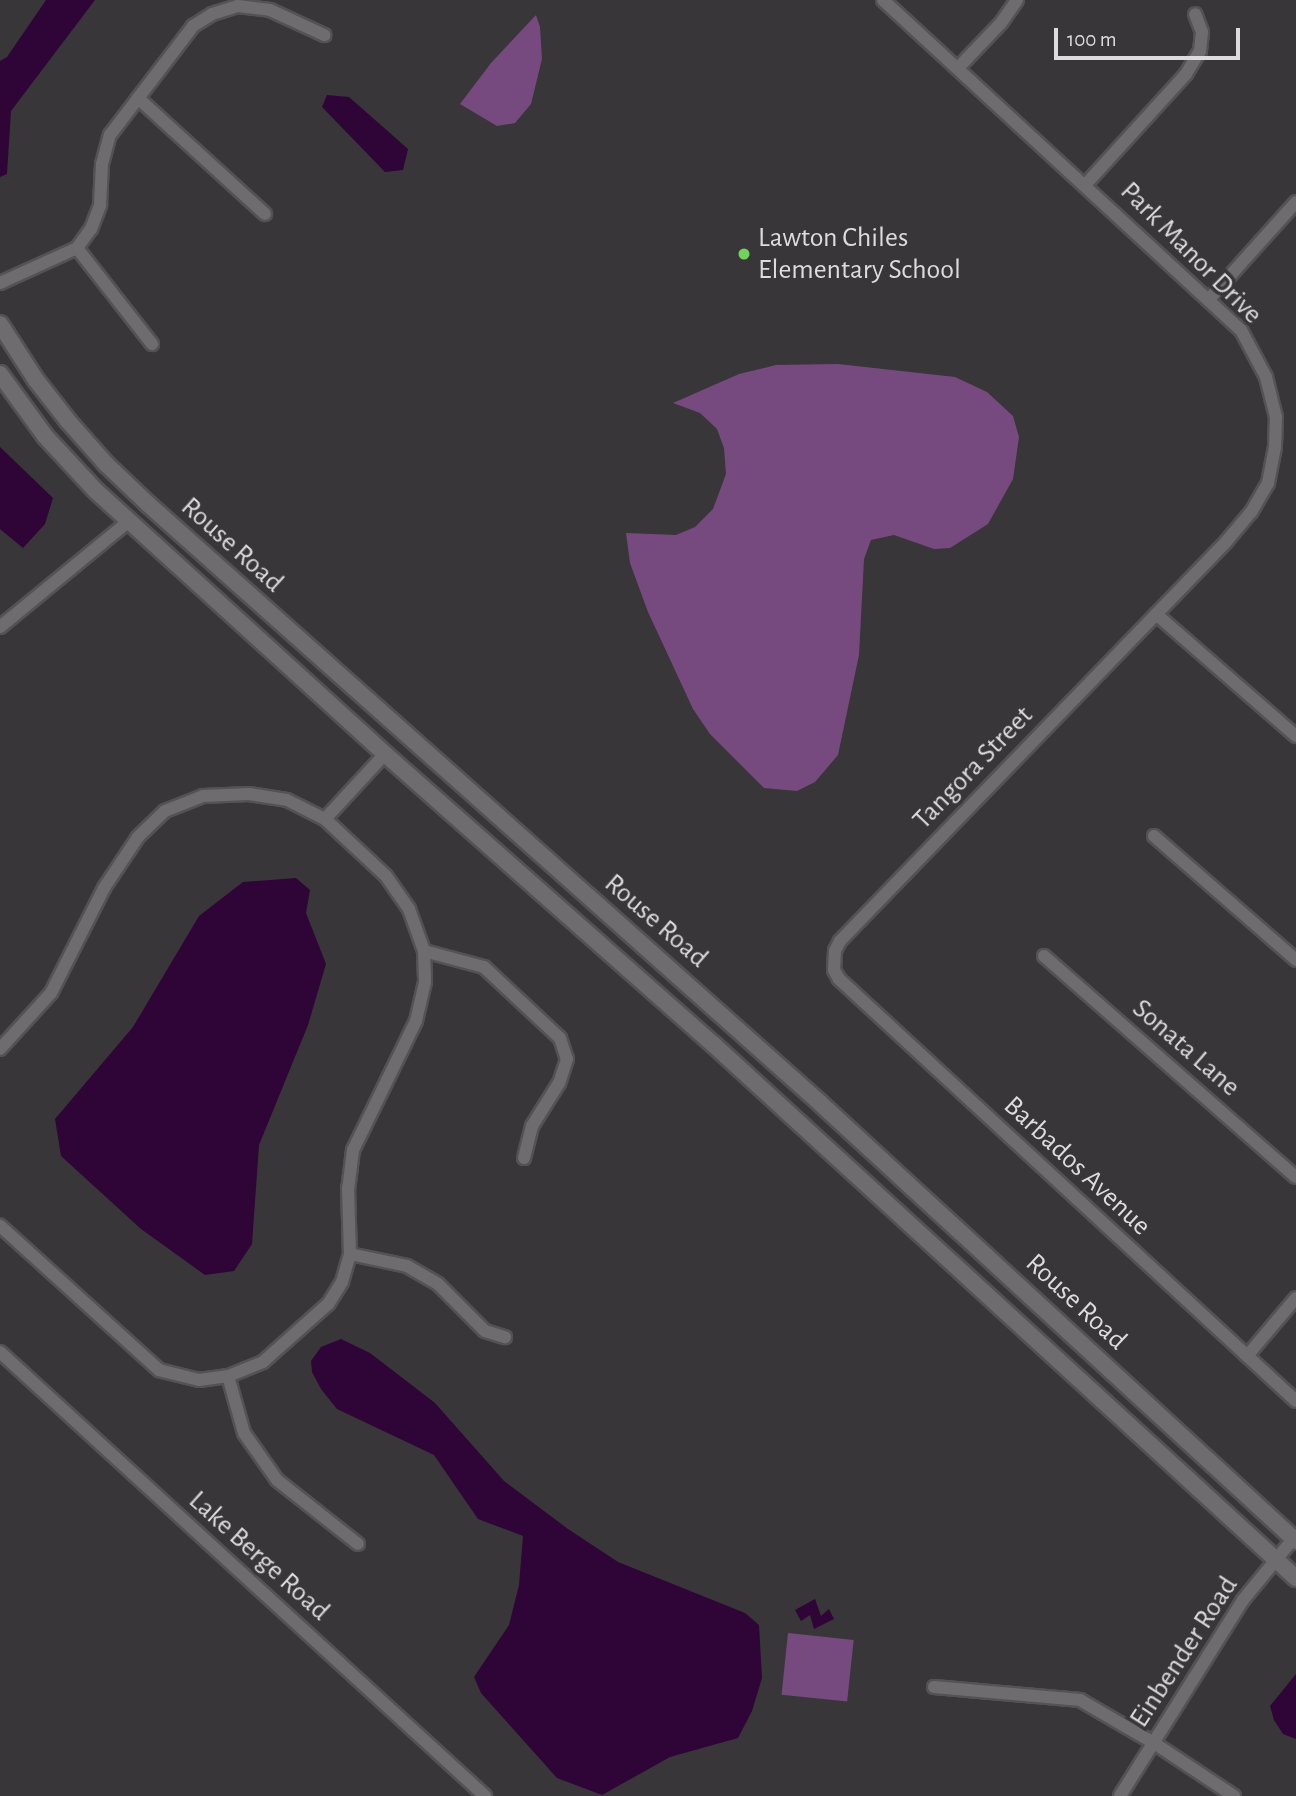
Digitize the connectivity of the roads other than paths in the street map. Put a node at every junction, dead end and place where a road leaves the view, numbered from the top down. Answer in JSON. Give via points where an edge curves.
{"nodes":[{"id":1,"x":883,"y":0,"type":"edge"},
{"id":2,"x":1017,"y":0,"type":"edge"},
{"id":3,"x":1195,"y":14,"type":"dead end"},
{"id":4,"x":324,"y":35,"type":"dead end"},
{"id":5,"x":958,"y":68,"type":"junction"},
{"id":6,"x":138,"y":98,"type":"junction"},
{"id":7,"x":1086,"y":184,"type":"junction"},
{"id":8,"x":1296,"y":202,"type":"edge"},
{"id":9,"x":265,"y":214,"type":"dead end"},
{"id":10,"x":77,"y":248,"type":"junction"},
{"id":11,"x":0,"y":283,"type":"edge"},
{"id":12,"x":1210,"y":298,"type":"junction"},
{"id":13,"x":0,"y":324,"type":"edge"},
{"id":14,"x":152,"y":344,"type":"dead end"},
{"id":15,"x":0,"y":374,"type":"edge"},
{"id":16,"x":128,"y":522,"type":"junction"},
{"id":17,"x":1156,"y":614,"type":"junction"},
{"id":18,"x":0,"y":627,"type":"edge"},
{"id":19,"x":1296,"y":736,"type":"edge"},
{"id":20,"x":385,"y":754,"type":"junction"},
{"id":21,"x":325,"y":819,"type":"junction"},
{"id":22,"x":1154,"y":836,"type":"dead end"},
{"id":23,"x":424,"y":951,"type":"junction"},
{"id":24,"x":1044,"y":956,"type":"dead end"},
{"id":25,"x":1296,"y":960,"type":"edge"},
{"id":26,"x":833,"y":961,"type":"joint"},
{"id":27,"x":0,"y":1049,"type":"edge"},
{"id":28,"x":524,"y":1158,"type":"dead end"},
{"id":29,"x":1296,"y":1177,"type":"edge"},
{"id":30,"x":0,"y":1226,"type":"edge"},
{"id":31,"x":350,"y":1254,"type":"junction"},
{"id":32,"x":1296,"y":1298,"type":"edge"},
{"id":33,"x":505,"y":1337,"type":"dead end"},
{"id":34,"x":0,"y":1352,"type":"edge"},
{"id":35,"x":1247,"y":1356,"type":"junction"},
{"id":36,"x":228,"y":1376,"type":"junction"},
{"id":37,"x":1296,"y":1401,"type":"edge"},
{"id":38,"x":1295,"y":1539,"type":"edge"},
{"id":39,"x":358,"y":1544,"type":"dead end"},
{"id":40,"x":1277,"y":1560,"type":"junction"},
{"id":41,"x":1296,"y":1577,"type":"edge"},
{"id":42,"x":934,"y":1687,"type":"dead end"},
{"id":43,"x":1154,"y":1743,"type":"junction"},
{"id":44,"x":485,"y":1796,"type":"edge"},
{"id":45,"x":1120,"y":1796,"type":"edge"},
{"id":46,"x":1234,"y":1796,"type":"edge"}],
"edges":[{"from":1,"to":5,"type":"street","name":"Park Manor Drive"},
{"from":2,"to":5,"type":"street"},
{"from":3,"to":7,"type":"street","via":[[1202,32],[1200,51],[1186,74]]},
{"from":4,"to":6,"type":"street","via":[[270,10],[238,6],[212,14],[193,26]]},
{"from":5,"to":7,"type":"street","name":"Park Manor Drive"},
{"from":6,"to":9,"type":"street"},
{"from":6,"to":10,"type":"street","via":[[110,135],[102,164],[100,205]]},
{"from":7,"to":12,"type":"street","name":"Park Manor Drive"},
{"from":8,"to":12,"type":"street"},
{"from":10,"to":11,"type":"street"},
{"from":10,"to":14,"type":"street"},
{"from":12,"to":17,"type":"street","name":"Park Manor Drive","via":[[1241,330],[1266,376],[1276,417],[1275,447],[1268,483],[1251,512]]},
{"from":13,"to":38,"type":"street","name":"Rouse Road","via":[[68,421],[148,504],[820,1102]]},
{"from":15,"to":16,"type":"street","name":"Rouse Road","via":[[46,436]]},
{"from":16,"to":18,"type":"street"},
{"from":16,"to":20,"type":"street","name":"Rouse Road"},
{"from":17,"to":19,"type":"street"},
{"from":17,"to":26,"type":"street","name":"Tangora Street","via":[[840,941]]},
{"from":20,"to":21,"type":"street"},
{"from":20,"to":40,"type":"street","name":"Rouse Road","via":[[723,1053]]},
{"from":21,"to":23,"type":"street","via":[[386,876],[410,909]]},
{"from":21,"to":27,"type":"street","via":[[287,800],[249,794],[203,796],[165,811],[138,837],[104,888],[51,993]]},
{"from":22,"to":25,"type":"street"},
{"from":23,"to":28,"type":"street","via":[[484,967],[560,1038],[567,1059],[559,1083],[532,1126]]},
{"from":23,"to":31,"type":"street","via":[[425,982],[416,1021],[354,1150],[348,1188]]},
{"from":24,"to":29,"type":"street","name":"Sonata Lane"},
{"from":26,"to":35,"type":"street","name":"Barbados Avenue","via":[[839,979]]},
{"from":30,"to":36,"type":"street","via":[[159,1370],[199,1380]]},
{"from":31,"to":33,"type":"street","via":[[407,1266],[438,1284],[485,1331]]},
{"from":31,"to":36,"type":"street","via":[[342,1282],[328,1304],[263,1362]]},
{"from":32,"to":35,"type":"street"},
{"from":34,"to":44,"type":"street","name":"Lake Berge Road"},
{"from":35,"to":37,"type":"street","name":"Barbados Avenue"},
{"from":36,"to":39,"type":"street","via":[[244,1433],[277,1480]]},
{"from":38,"to":40,"type":"street","name":"Einbender Road"},
{"from":40,"to":41,"type":"street","name":"Rouse Road"},
{"from":40,"to":43,"type":"street","name":"Einbender Road","via":[[1243,1600]]},
{"from":42,"to":43,"type":"street","via":[[1080,1700]]},
{"from":43,"to":45,"type":"street","name":"Einbender Road"},
{"from":43,"to":46,"type":"street"}]}
